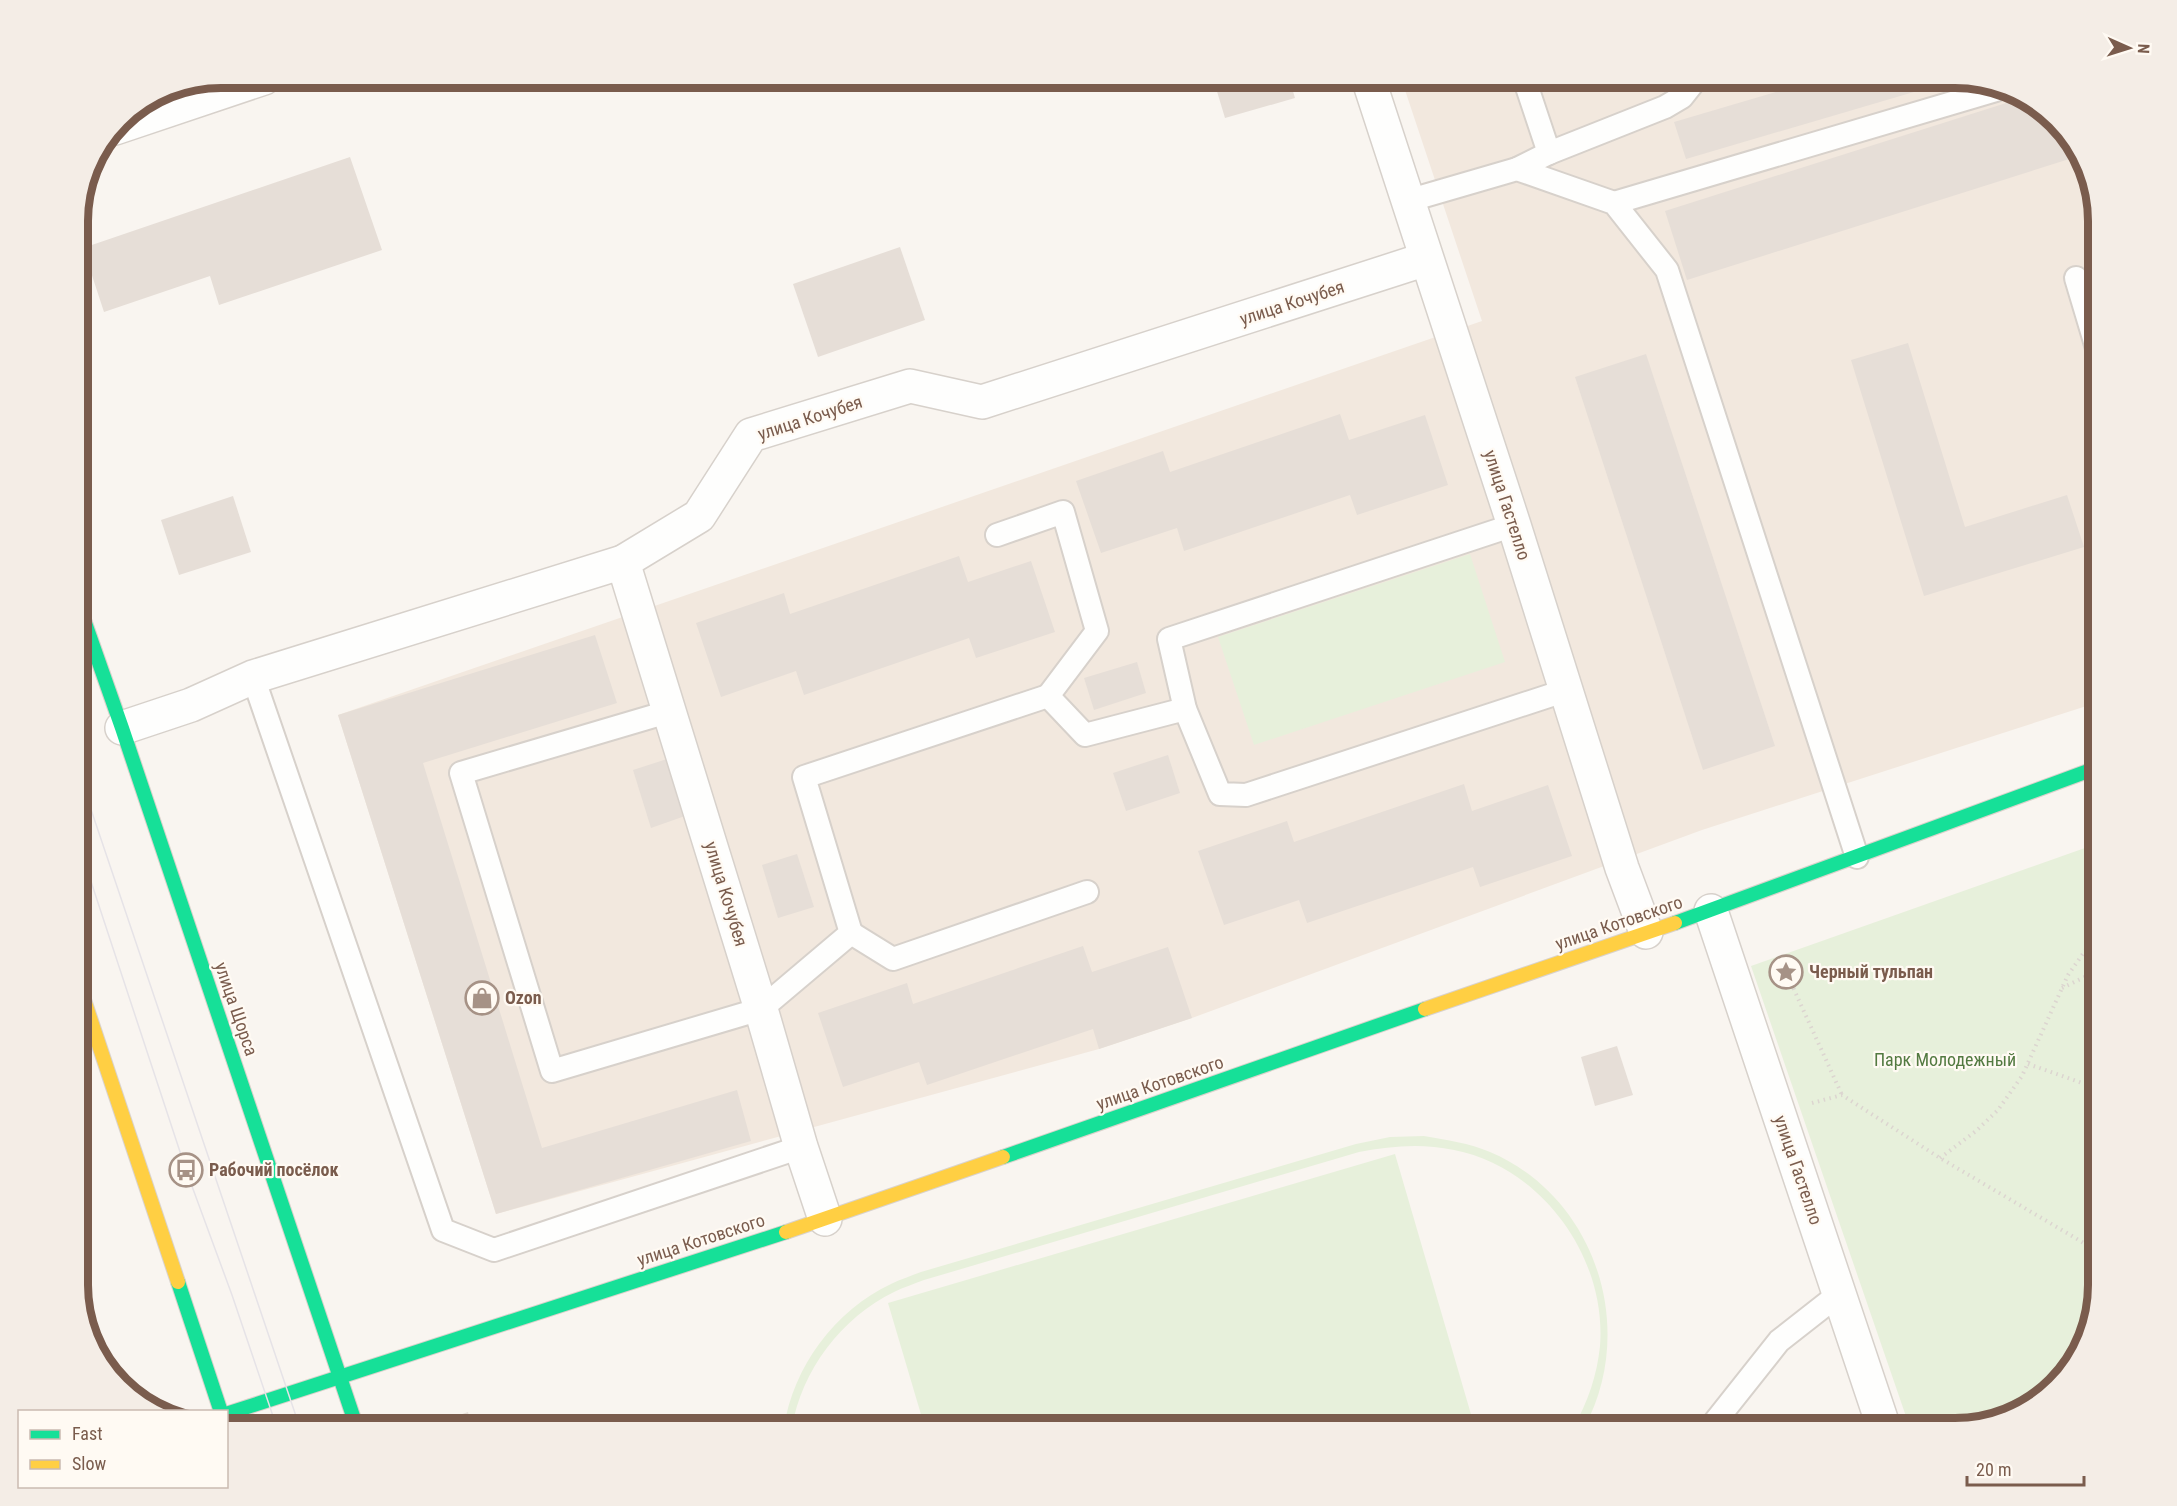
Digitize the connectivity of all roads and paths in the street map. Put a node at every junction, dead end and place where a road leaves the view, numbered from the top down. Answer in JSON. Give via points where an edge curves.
{"nodes":[{"id":1,"x":231,"y":89,"type":"edge"},
{"id":2,"x":1371,"y":89,"type":"edge"},
{"id":3,"x":1528,"y":89,"type":"edge"},
{"id":4,"x":1688,"y":89,"type":"edge"},
{"id":5,"x":1987,"y":93,"type":"edge"},
{"id":6,"x":134,"y":122,"type":"edge"},
{"id":7,"x":1549,"y":153,"type":"junction"},
{"id":8,"x":1517,"y":169,"type":"junction"},
{"id":9,"x":1407,"y":201,"type":"junction"},
{"id":10,"x":1614,"y":203,"type":"junction"},
{"id":11,"x":1426,"y":259,"type":"junction"},
{"id":12,"x":2076,"y":278,"type":"dead end"},
{"id":13,"x":2088,"y":318,"type":"edge"},
{"id":14,"x":1514,"y":525,"type":"junction"},
{"id":15,"x":997,"y":535,"type":"dead end"},
{"id":16,"x":624,"y":562,"type":"junction"},
{"id":17,"x":89,"y":634,"type":"edge"},
{"id":18,"x":253,"y":677,"type":"junction"},
{"id":19,"x":1567,"y":690,"type":"junction"},
{"id":20,"x":1048,"y":696,"type":"junction"},
{"id":21,"x":1185,"y":709,"type":"junction"},
{"id":22,"x":671,"y":711,"type":"junction"},
{"id":23,"x":122,"y":728,"type":"junction"},
{"id":24,"x":2088,"y":771,"type":"edge"},
{"id":25,"x":1857,"y":857,"type":"junction"},
{"id":26,"x":1087,"y":892,"type":"dead end"},
{"id":27,"x":1711,"y":911,"type":"junction"},
{"id":28,"x":1646,"y":932,"type":"junction"},
{"id":29,"x":851,"y":933,"type":"junction"},
{"id":30,"x":2088,"y":947,"type":"edge"},
{"id":31,"x":1786,"y":972,"type":"dead end"},
{"id":32,"x":2088,"y":975,"type":"edge"},
{"id":33,"x":2062,"y":988,"type":"junction"},
{"id":34,"x":761,"y":1009,"type":"junction"},
{"id":35,"x":89,"y":1015,"type":"edge"},
{"id":36,"x":2028,"y":1064,"type":"junction"},
{"id":37,"x":2088,"y":1085,"type":"edge"},
{"id":38,"x":1842,"y":1095,"type":"junction"},
{"id":39,"x":1809,"y":1103,"type":"dead end"},
{"id":40,"x":801,"y":1148,"type":"junction"},
{"id":41,"x":1940,"y":1158,"type":"junction"},
{"id":42,"x":825,"y":1219,"type":"junction"},
{"id":43,"x":2088,"y":1245,"type":"edge"},
{"id":44,"x":1839,"y":1294,"type":"junction"},
{"id":45,"x":341,"y":1378,"type":"junction"},
{"id":46,"x":220,"y":1410,"type":"edge"},
{"id":47,"x":228,"y":1413,"type":"edge"},
{"id":48,"x":354,"y":1418,"type":"edge"},
{"id":49,"x":1718,"y":1418,"type":"edge"},
{"id":50,"x":1881,"y":1418,"type":"edge"}],
"edges":[{"from":1,"to":6,"type":"street"},
{"from":2,"to":9,"type":"street","name":"улица Гастелло"},
{"from":3,"to":7,"type":"lane"},
{"from":4,"to":7,"type":"lane","via":[[1665,107]]},
{"from":5,"to":10,"type":"lane"},
{"from":7,"to":8,"type":"lane"},
{"from":8,"to":9,"type":"lane"},
{"from":8,"to":10,"type":"lane"},
{"from":9,"to":11,"type":"street","name":"улица Гастелло"},
{"from":10,"to":25,"type":"lane","via":[[1667,270]]},
{"from":11,"to":14,"type":"street","name":"улица Гастелло"},
{"from":11,"to":16,"type":"street","name":"улица Кочубея","via":[[982,402],[910,386],[751,435],[699,516]]},
{"from":12,"to":13,"type":"lane"},
{"from":14,"to":19,"type":"street","name":"улица Гастелло"},
{"from":14,"to":21,"type":"lane","via":[[1169,639]]},
{"from":15,"to":20,"type":"lane","via":[[1063,512],[1097,631]]},
{"from":16,"to":18,"type":"street"},
{"from":16,"to":22,"type":"street","name":"улица Кочубея"},
{"from":17,"to":23,"type":"street","name":"улица Щорса"},
{"from":18,"to":23,"type":"street","via":[[191,705]]},
{"from":18,"to":40,"type":"lane","via":[[443,1230],[494,1250]]},
{"from":19,"to":21,"type":"lane","via":[[1246,795],[1220,794]]},
{"from":19,"to":28,"type":"street","name":"улица Гастелло"},
{"from":20,"to":21,"type":"lane","via":[[1085,735]]},
{"from":20,"to":29,"type":"lane","via":[[804,777]]},
{"from":22,"to":34,"type":"street","name":"улица Кочубея"},
{"from":22,"to":34,"type":"lane","via":[[461,773],[552,1071]]},
{"from":23,"to":45,"type":"street","name":"улица Щорса"},
{"from":24,"to":25,"type":"street","name":"улица Котовского"},
{"from":25,"to":27,"type":"street","name":"улица Котовского"},
{"from":26,"to":29,"type":"lane","via":[[893,959]]},
{"from":27,"to":28,"type":"street","name":"улица Котовского"},
{"from":27,"to":44,"type":"street","name":"улица Гастелло"},
{"from":28,"to":42,"type":"street","name":"улица Котовского"},
{"from":29,"to":34,"type":"lane"},
{"from":30,"to":33,"type":"path"},
{"from":31,"to":38,"type":"path"},
{"from":32,"to":33,"type":"path"},
{"from":33,"to":36,"type":"path"},
{"from":34,"to":40,"type":"street","name":"улица Кочубея"},
{"from":35,"to":46,"type":"street"},
{"from":36,"to":37,"type":"path"},
{"from":36,"to":41,"type":"path","via":[[1998,1110]]},
{"from":38,"to":39,"type":"path"},
{"from":38,"to":41,"type":"path"},
{"from":40,"to":42,"type":"street","name":"улица Кочубея"},
{"from":41,"to":43,"type":"path"},
{"from":42,"to":45,"type":"street","name":"улица Котовского"},
{"from":44,"to":49,"type":"lane","via":[[1779,1341]]},
{"from":44,"to":50,"type":"street","name":"улица Гастелло"},
{"from":45,"to":47,"type":"street","name":"улица Котовского"},
{"from":45,"to":48,"type":"street","name":"улица Щорса"}]}
